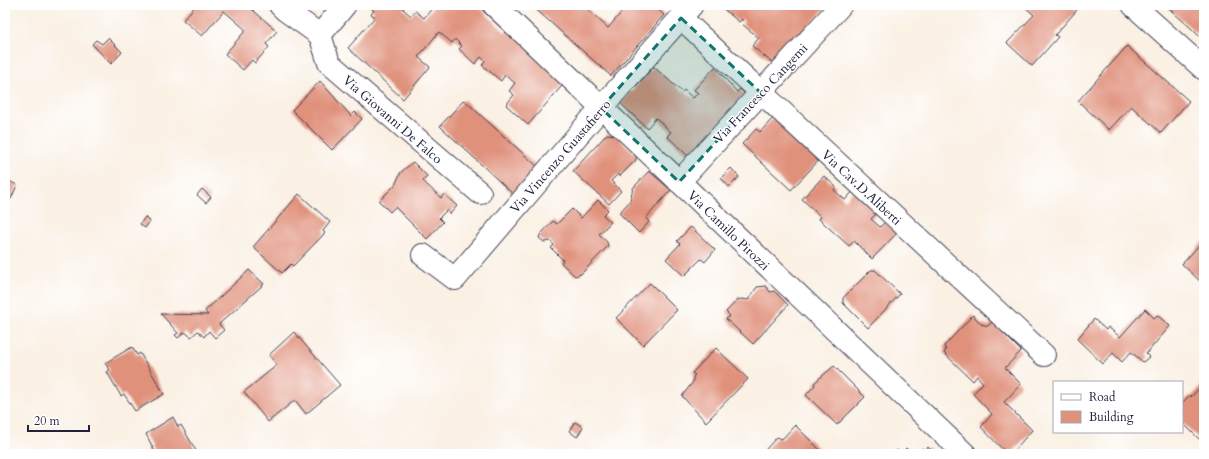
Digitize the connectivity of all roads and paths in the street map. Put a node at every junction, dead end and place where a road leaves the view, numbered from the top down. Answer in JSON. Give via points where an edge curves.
{"nodes":[{"id":1,"x":280,"y":5,"type":"edge"},
{"id":2,"x":345,"y":5,"type":"edge"},
{"id":3,"x":494,"y":5,"type":"edge"},
{"id":4,"x":841,"y":5,"type":"edge"},
{"id":5,"x":1133,"y":5,"type":"edge"},
{"id":6,"x":687,"y":11,"type":"edge"},
{"id":7,"x":320,"y":35,"type":"junction"},
{"id":8,"x":1204,"y":69,"type":"edge"},
{"id":9,"x":761,"y":93,"type":"junction"},
{"id":10,"x":601,"y":108,"type":"junction"},
{"id":11,"x":679,"y":182,"type":"junction"},
{"id":12,"x":480,"y":193,"type":"dead end"},
{"id":13,"x":423,"y":255,"type":"dead end"},
{"id":14,"x":1044,"y":355,"type":"dead end"},
{"id":15,"x":965,"y":454,"type":"edge"}],
"edges":[{"from":1,"to":7,"type":"street"},
{"from":2,"to":7,"type":"street"},
{"from":3,"to":10,"type":"street","name":"Via Camillo Pirozzi"},
{"from":4,"to":9,"type":"street","name":"Via Francesco Cangemi"},
{"from":5,"to":8,"type":"street"},
{"from":6,"to":9,"type":"street","name":"Via Cav.D.Aliberti"},
{"from":6,"to":10,"type":"street","name":"Via Vincenzo Guastafierro"},
{"from":7,"to":12,"type":"street","name":"Via Giovanni De Falco","via":[[329,63]]},
{"from":9,"to":11,"type":"street","name":"Via Francesco Cangemi"},
{"from":9,"to":14,"type":"street","name":"Via Cav.D.Aliberti"},
{"from":10,"to":11,"type":"street","name":"Via Camillo Pirozzi"},
{"from":10,"to":13,"type":"street","name":"Via Vincenzo Guastafierro","via":[[455,279]]},
{"from":11,"to":15,"type":"street","name":"Via Camillo Pirozzi"}]}
